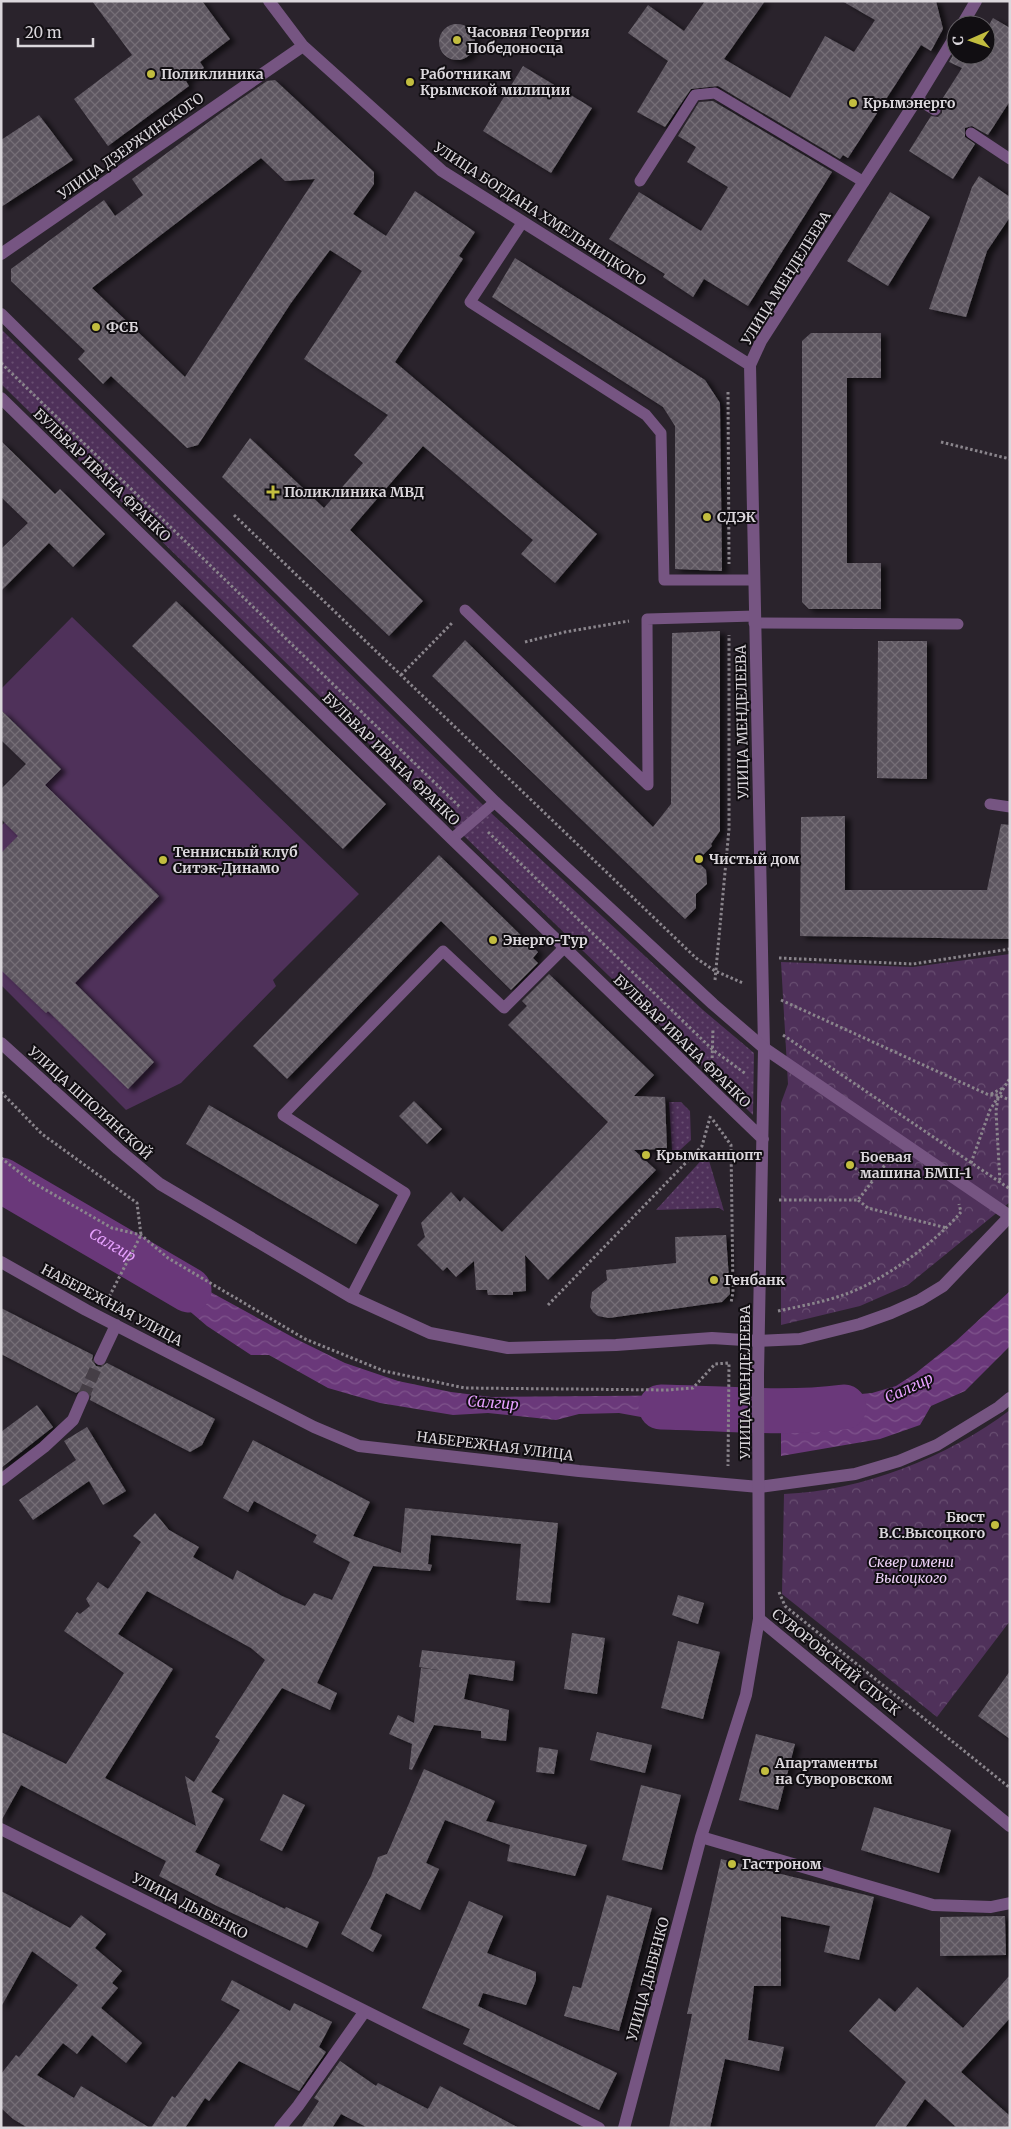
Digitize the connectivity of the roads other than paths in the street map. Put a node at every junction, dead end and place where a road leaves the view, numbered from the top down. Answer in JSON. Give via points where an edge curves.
{"nodes":[{"id":1,"x":269,"y":1,"type":"edge"},
{"id":2,"x":976,"y":1,"type":"edge"},
{"id":3,"x":968,"y":15,"type":"edge"},
{"id":4,"x":303,"y":46,"type":"junction"},
{"id":5,"x":946,"y":51,"type":"edge"},
{"id":6,"x":917,"y":99,"type":"junction"},
{"id":7,"x":935,"y":110,"type":"dead end"},
{"id":8,"x":972,"y":133,"type":"dead end"},
{"id":9,"x":1010,"y":159,"type":"edge"},
{"id":10,"x":640,"y":181,"type":"dead end"},
{"id":11,"x":864,"y":182,"type":"junction"},
{"id":12,"x":522,"y":223,"type":"junction"},
{"id":13,"x":1,"y":254,"type":"edge"},
{"id":14,"x":1,"y":314,"type":"edge"},
{"id":15,"x":750,"y":365,"type":"junction"},
{"id":16,"x":1,"y":398,"type":"edge"},
{"id":17,"x":754,"y":580,"type":"junction"},
{"id":18,"x":465,"y":610,"type":"road end"},
{"id":19,"x":755,"y":620,"type":"junction"},
{"id":20,"x":958,"y":624,"type":"dead end"},
{"id":21,"x":495,"y":802,"type":"junction"},
{"id":22,"x":990,"y":804,"type":"dead end"},
{"id":23,"x":1010,"y":807,"type":"edge"},
{"id":24,"x":452,"y":839,"type":"junction"},
{"id":25,"x":564,"y":948,"type":"junction"},
{"id":26,"x":1,"y":1043,"type":"edge"},
{"id":27,"x":764,"y":1048,"type":"junction"},
{"id":28,"x":763,"y":1139,"type":"junction"},
{"id":29,"x":1010,"y":1216,"type":"edge"},
{"id":30,"x":1,"y":1262,"type":"edge"},
{"id":31,"x":351,"y":1297,"type":"junction"},
{"id":32,"x":116,"y":1325,"type":"junction"},
{"id":33,"x":759,"y":1340,"type":"junction"},
{"id":34,"x":100,"y":1360,"type":"tunnel mouth"},
{"id":35,"x":83,"y":1397,"type":"tunnel mouth"},
{"id":36,"x":1010,"y":1398,"type":"edge"},
{"id":37,"x":759,"y":1468,"type":"joint"},
{"id":38,"x":1,"y":1480,"type":"edge"},
{"id":39,"x":759,"y":1487,"type":"junction"},
{"id":40,"x":759,"y":1619,"type":"junction"},
{"id":41,"x":1010,"y":1826,"type":"edge"},
{"id":42,"x":1,"y":1829,"type":"edge"},
{"id":43,"x":701,"y":1837,"type":"junction"},
{"id":44,"x":1010,"y":1903,"type":"edge"},
{"id":45,"x":364,"y":2011,"type":"junction"},
{"id":46,"x":280,"y":2128,"type":"edge"},
{"id":47,"x":599,"y":2128,"type":"edge"},
{"id":48,"x":624,"y":2128,"type":"edge"}],
"edges":[{"from":1,"to":4,"type":"street","name":"УЛИЦА БОГДАНА ХМЕЛЬНИЦКОГО"},
{"from":2,"to":3,"type":"street"},
{"from":4,"to":12,"type":"street","name":"УЛИЦА БОГДАНА ХМЕЛЬНИЦКОГО","via":[[429,161]]},
{"from":4,"to":13,"type":"street","name":"УЛИЦА ДЗЕРЖИНСКОГО"},
{"from":5,"to":6,"type":"street","name":"УЛИЦА МЕНДЕЛЕЕВА"},
{"from":6,"to":7,"type":"lane"},
{"from":6,"to":11,"type":"street","name":"УЛИЦА МЕНДЕЛЕЕВА"},
{"from":8,"to":9,"type":"lane"},
{"from":10,"to":11,"type":"lane","via":[[695,95],[715,93]]},
{"from":11,"to":15,"type":"street","name":"УЛИЦА МЕНДЕЛЕЕВА","via":[[761,341]]},
{"from":12,"to":15,"type":"street","name":"УЛИЦА БОГДАНА ХМЕЛЬНИЦКОГО"},
{"from":12,"to":17,"type":"lane","via":[[470,302],[646,415],[661,433],[664,580]]},
{"from":14,"to":21,"type":"street"},
{"from":15,"to":17,"type":"street","name":"УЛИЦА МЕНДЕЛЕЕВА"},
{"from":16,"to":24,"type":"street","name":"БУЛЬВАР ИВАНА ФРАНКО"},
{"from":17,"to":19,"type":"street","name":"УЛИЦА МЕНДЕЛЕЕВА"},
{"from":18,"to":19,"type":"lane","via":[[648,785],[647,619],[729,616]]},
{"from":19,"to":20,"type":"lane"},
{"from":19,"to":27,"type":"street","name":"УЛИЦА МЕНДЕЛЕЕВА"},
{"from":21,"to":24,"type":"lane"},
{"from":21,"to":27,"type":"street"},
{"from":22,"to":23,"type":"lane"},
{"from":24,"to":25,"type":"street","name":"БУЛЬВАР ИВАНА ФРАНКО"},
{"from":25,"to":28,"type":"street","name":"БУЛЬВАР ИВАНА ФРАНКО"},
{"from":25,"to":31,"type":"lane","via":[[504,1008],[442,951],[283,1115],[406,1194]]},
{"from":26,"to":31,"type":"street","name":"УЛИЦА ШПОЛЯНСКОЙ","via":[[160,1184]]},
{"from":27,"to":28,"type":"street","name":"УЛИЦА МЕНДЕЛЕЕВА"},
{"from":27,"to":29,"type":"street"},
{"from":28,"to":33,"type":"street","name":"УЛИЦА МЕНДЕЛЕЕВА"},
{"from":29,"to":33,"type":"street","via":[[943,1286],[920,1300],[860,1324],[800,1339]]},
{"from":30,"to":32,"type":"street","name":"НАБЕРЕЖНАЯ УЛИЦА"},
{"from":31,"to":33,"type":"street","via":[[430,1333],[508,1348],[712,1338]]},
{"from":32,"to":34,"type":"street"},
{"from":32,"to":39,"type":"street","name":"НАБЕРЕЖНАЯ УЛИЦА","via":[[314,1428],[359,1446]]},
{"from":33,"to":37,"type":"street","name":"УЛИЦА МЕНДЕЛЕЕВА"},
{"from":35,"to":38,"type":"street","via":[[73,1420]]},
{"from":36,"to":39,"type":"street","name":"НАБЕРЕЖНАЯ УЛИЦА","via":[[938,1445],[899,1461],[855,1474]]},
{"from":37,"to":39,"type":"street","name":"СУВОРОВСКИЙ СПУСК"},
{"from":39,"to":40,"type":"street","name":"СУВОРОВСКИЙ СПУСК"},
{"from":40,"to":41,"type":"street","name":"СУВОРОВСКИЙ СПУСК"},
{"from":40,"to":43,"type":"street","name":"УЛИЦА ДЫБЕНКО","via":[[746,1695]]},
{"from":42,"to":45,"type":"street","name":"УЛИЦА ДЫБЕНКО"},
{"from":43,"to":44,"type":"street","via":[[933,1905],[991,1906]]},
{"from":43,"to":48,"type":"street","name":"УЛИЦА ДЫБЕНКО"},
{"from":45,"to":46,"type":"street"},
{"from":45,"to":47,"type":"street","name":"УЛИЦА ДЫБЕНКО"}]}
